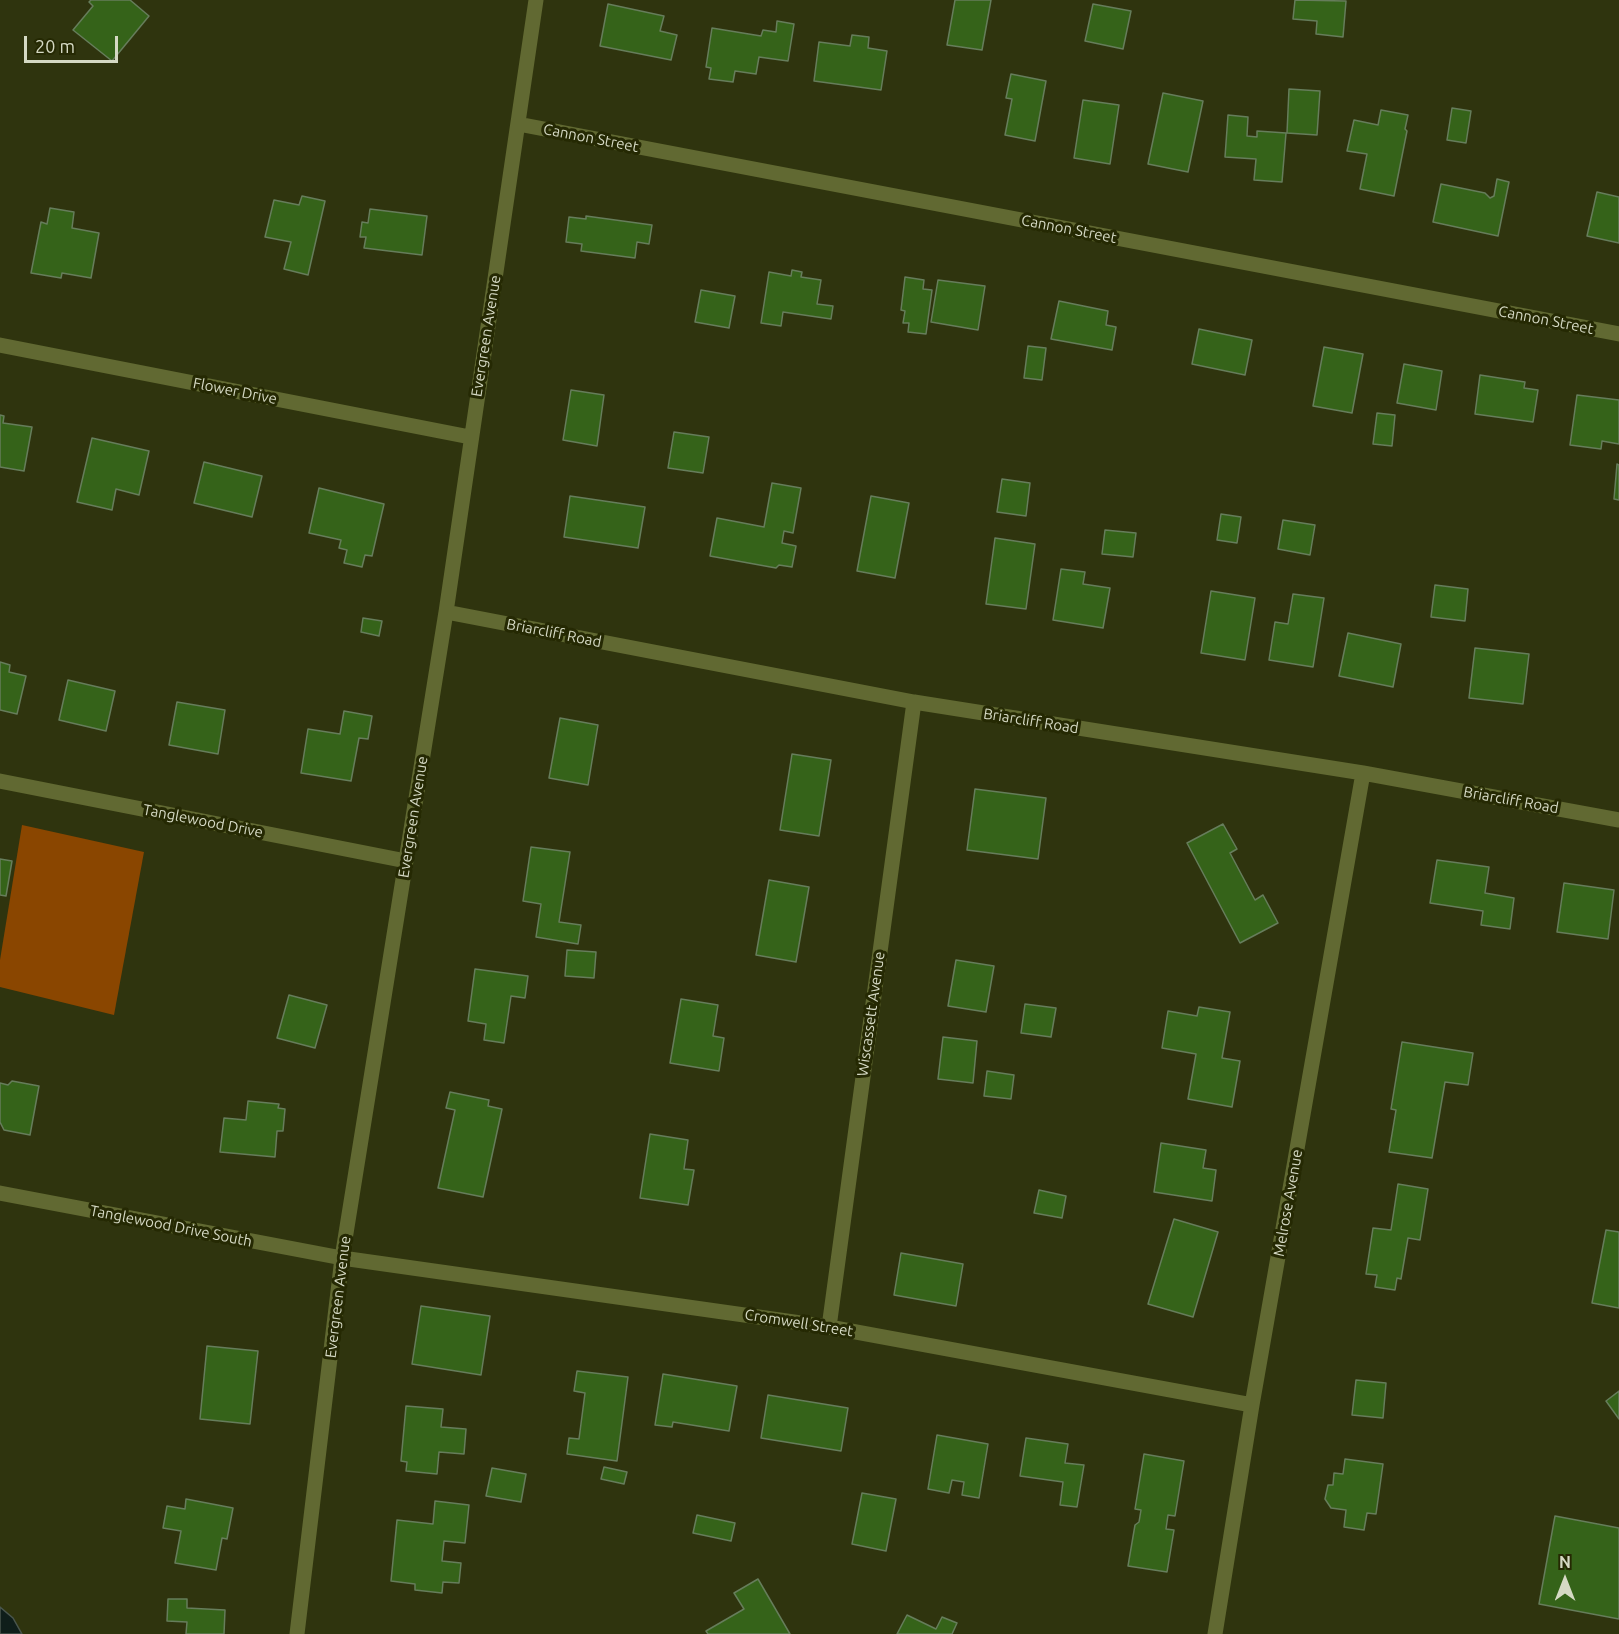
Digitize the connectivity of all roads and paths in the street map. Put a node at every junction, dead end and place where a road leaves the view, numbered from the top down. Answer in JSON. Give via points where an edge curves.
{"nodes":[{"id":1,"x":536,"y":0,"type":"edge"},
{"id":2,"x":518,"y":124,"type":"junction"},
{"id":3,"x":1619,"y":334,"type":"edge"},
{"id":4,"x":0,"y":345,"type":"edge"},
{"id":5,"x":470,"y":437,"type":"junction"},
{"id":6,"x":446,"y":612,"type":"junction"},
{"id":7,"x":914,"y":702,"type":"junction"},
{"id":8,"x":1363,"y":773,"type":"junction"},
{"id":9,"x":0,"y":781,"type":"edge"},
{"id":10,"x":1619,"y":820,"type":"edge"},
{"id":11,"x":406,"y":861,"type":"junction"},
{"id":12,"x":0,"y":1193,"type":"edge"},
{"id":13,"x":342,"y":1258,"type":"junction"},
{"id":14,"x":829,"y":1327,"type":"junction"},
{"id":15,"x":1252,"y":1405,"type":"junction"},
{"id":16,"x":297,"y":1634,"type":"edge"},
{"id":17,"x":1215,"y":1634,"type":"edge"}],
"edges":[{"from":1,"to":2,"type":"street","name":"Evergreen Avenue"},
{"from":2,"to":3,"type":"street","name":"Cannon Street"},
{"from":2,"to":5,"type":"street","name":"Evergreen Avenue"},
{"from":4,"to":5,"type":"street","name":"Flower Drive"},
{"from":5,"to":6,"type":"street","name":"Evergreen Avenue"},
{"from":6,"to":7,"type":"street","name":"Briarcliff Road"},
{"from":6,"to":11,"type":"street","name":"Evergreen Avenue"},
{"from":7,"to":8,"type":"street","name":"Briarcliff Road"},
{"from":7,"to":14,"type":"street","name":"Wiscassett Avenue"},
{"from":8,"to":10,"type":"street","name":"Briarcliff Road"},
{"from":8,"to":15,"type":"street","name":"Melrose Avenue"},
{"from":9,"to":11,"type":"street","name":"Tanglewood Drive"},
{"from":11,"to":13,"type":"street","name":"Evergreen Avenue"},
{"from":12,"to":13,"type":"street","name":"Tanglewood Drive South"},
{"from":13,"to":14,"type":"street","name":"Cromwell Street"},
{"from":13,"to":16,"type":"street","name":"Evergreen Avenue"},
{"from":14,"to":15,"type":"street","name":"Cromwell Street"},
{"from":15,"to":17,"type":"street","name":"Melrose Avenue"}]}
